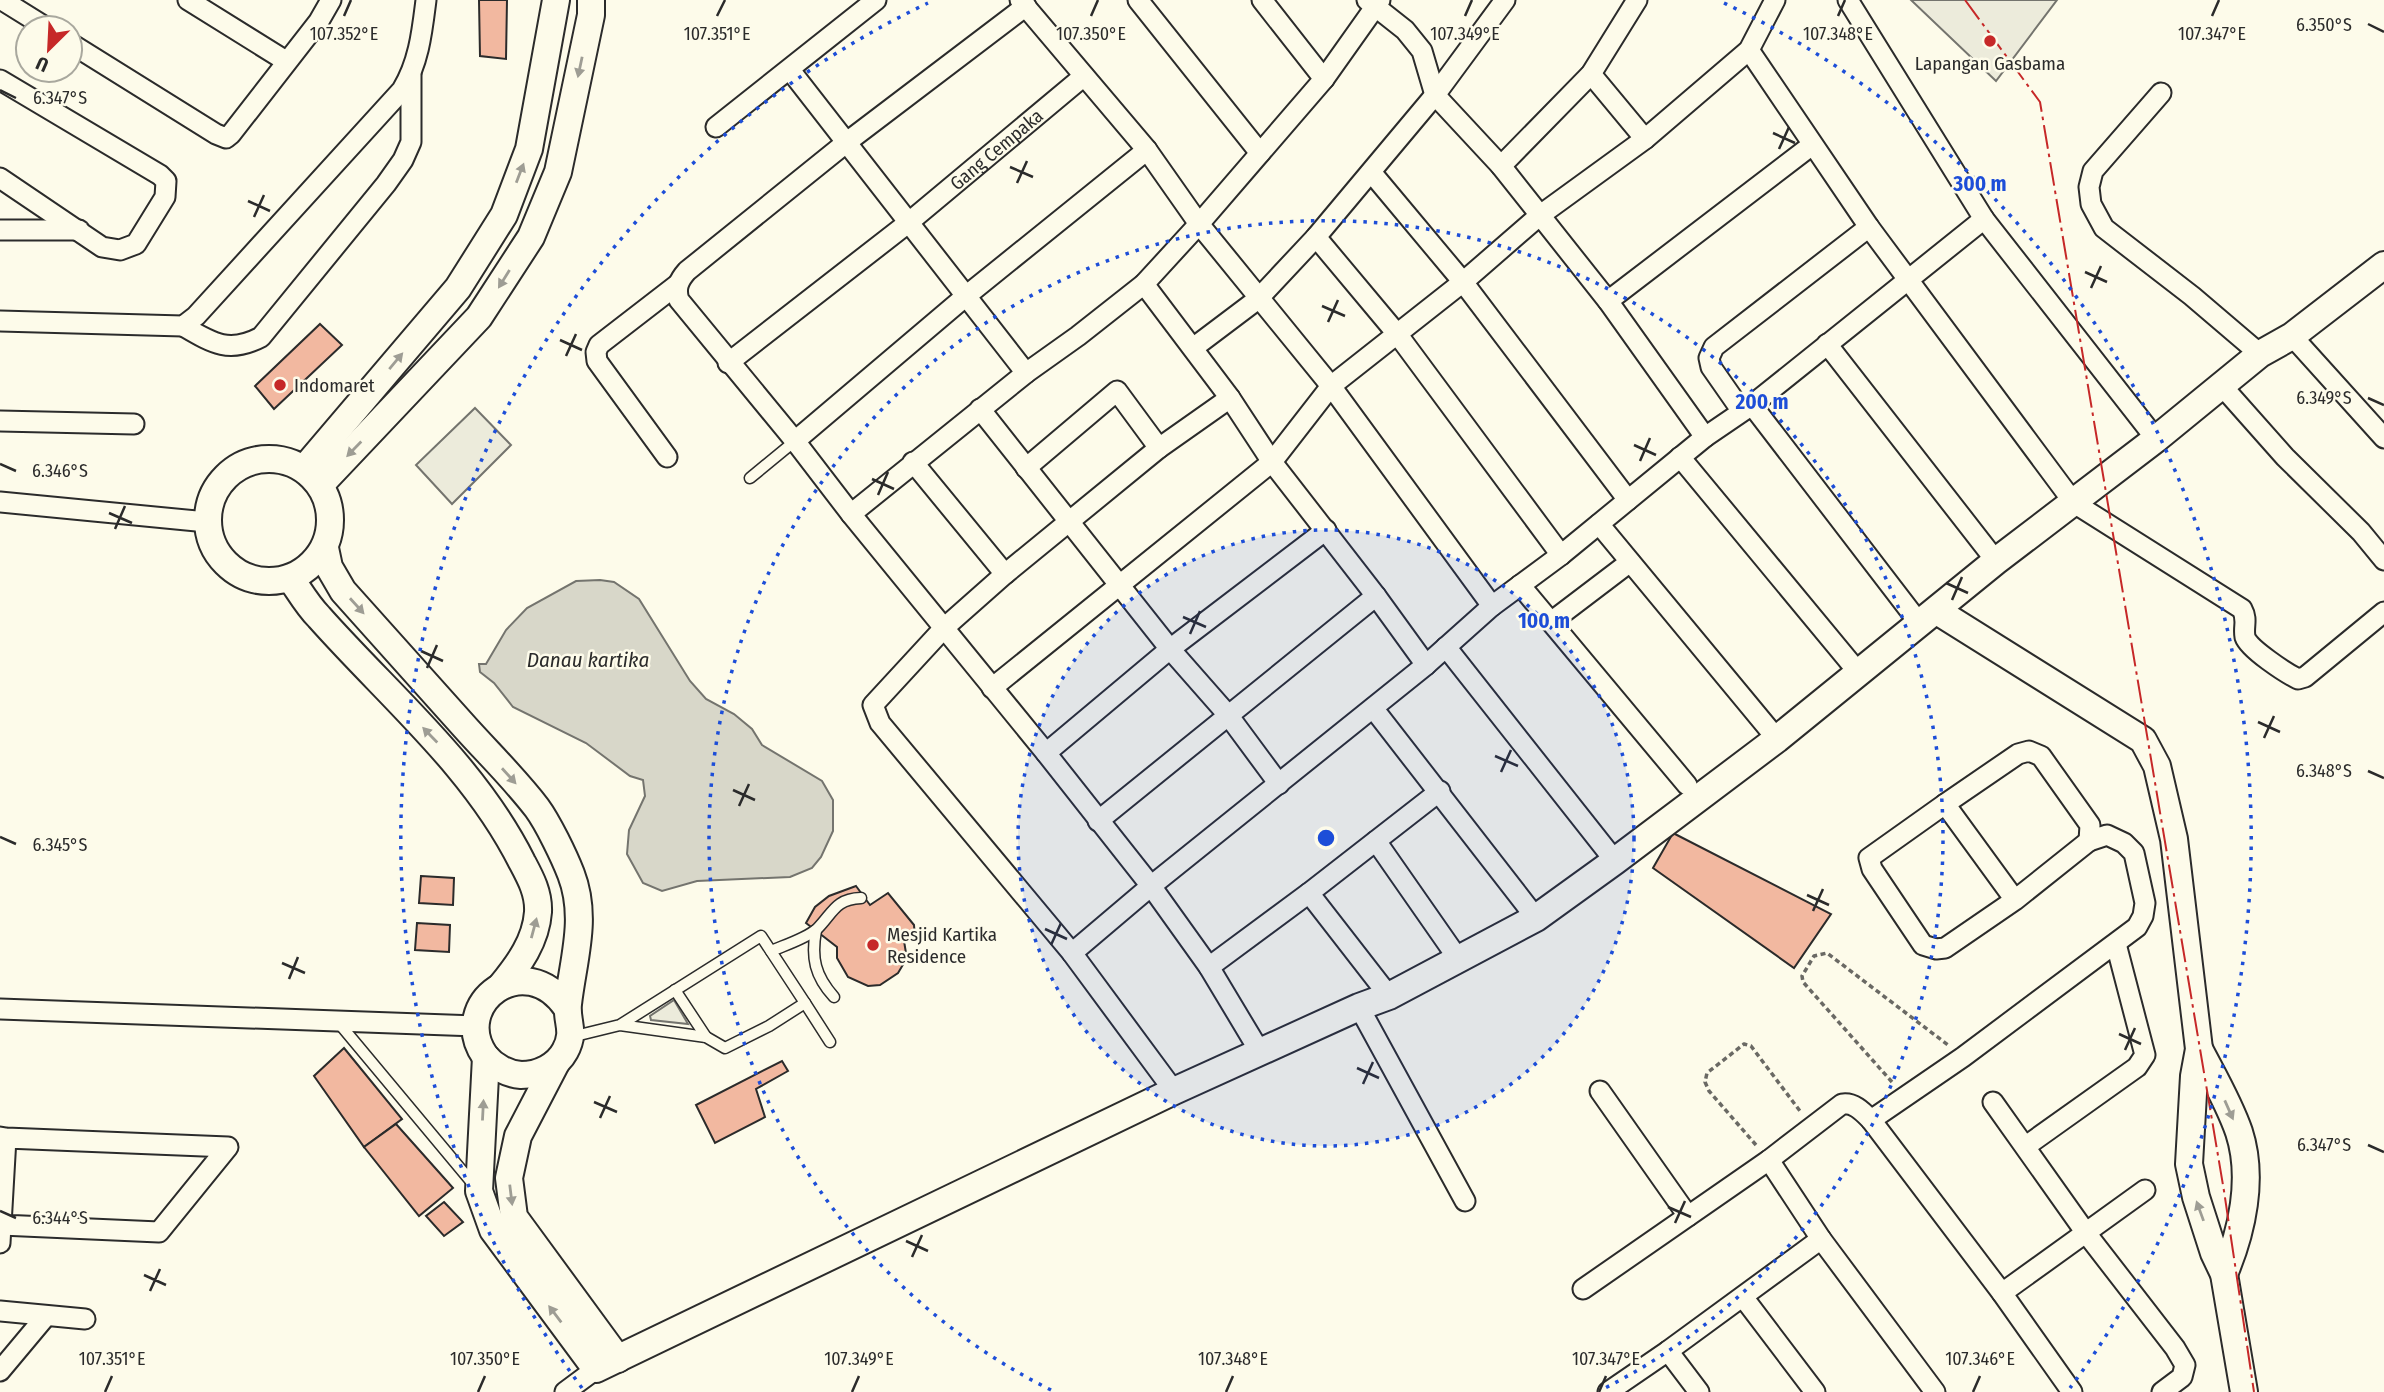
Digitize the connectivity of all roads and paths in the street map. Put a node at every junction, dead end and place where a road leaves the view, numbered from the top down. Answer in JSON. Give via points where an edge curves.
{"nodes":[{"id":1,"x":2,"y":0,"type":"edge"},
{"id":2,"x":188,"y":0,"type":"edge"},
{"id":3,"x":331,"y":0,"type":"edge"},
{"id":4,"x":426,"y":0,"type":"edge"},
{"id":5,"x":556,"y":0,"type":"edge"},
{"id":6,"x":591,"y":0,"type":"edge"},
{"id":7,"x":876,"y":0,"type":"edge"},
{"id":8,"x":1138,"y":0,"type":"edge"},
{"id":9,"x":1262,"y":0,"type":"edge"},
{"id":10,"x":1505,"y":0,"type":"edge"},
{"id":11,"x":1637,"y":0,"type":"edge"},
{"id":12,"x":1775,"y":0,"type":"edge"},
{"id":13,"x":1848,"y":0,"type":"edge"},
{"id":14,"x":1374,"y":2,"type":"edge"},
{"id":15,"x":1023,"y":3,"type":"edge"},
{"id":16,"x":24,"y":14,"type":"edge"},
{"id":17,"x":1749,"y":50,"type":"junction"},
{"id":18,"x":84,"y":52,"type":"edge"},
{"id":19,"x":286,"y":61,"type":"junction"},
{"id":20,"x":790,"y":70,"type":"junction"},
{"id":21,"x":1591,"y":74,"type":"junction"},
{"id":22,"x":411,"y":75,"type":"junction"},
{"id":23,"x":1084,"y":76,"type":"junction"},
{"id":24,"x":1324,"y":79,"type":"junction"},
{"id":25,"x":0,"y":80,"type":"edge"},
{"id":26,"x":2161,"y":93,"type":"dead end"},
{"id":27,"x":1435,"y":95,"type":"junction"},
{"id":28,"x":716,"y":127,"type":"dead end"},
{"id":29,"x":1645,"y":139,"type":"junction"},
{"id":30,"x":847,"y":142,"type":"junction"},
{"id":31,"x":1812,"y":145,"type":"junction"},
{"id":32,"x":1146,"y":150,"type":"junction"},
{"id":33,"x":1260,"y":153,"type":"junction"},
{"id":34,"x":1501,"y":166,"type":"junction"},
{"id":35,"x":1371,"y":172,"type":"junction"},
{"id":36,"x":0,"y":178,"type":"edge"},
{"id":37,"x":1539,"y":216,"type":"junction"},
{"id":38,"x":1984,"y":219,"type":"junction"},
{"id":39,"x":908,"y":223,"type":"junction"},
{"id":40,"x":1199,"y":225,"type":"junction"},
{"id":41,"x":1869,"y":227,"type":"junction"},
{"id":42,"x":0,"y":230,"type":"edge"},
{"id":43,"x":79,"y":230,"type":"junction"},
{"id":44,"x":1316,"y":237,"type":"junction"},
{"id":45,"x":2384,"y":265,"type":"edge"},
{"id":46,"x":1909,"y":281,"type":"junction"},
{"id":47,"x":1463,"y":282,"type":"junction"},
{"id":48,"x":678,"y":284,"type":"junction"},
{"id":49,"x":1144,"y":284,"type":"junction"},
{"id":50,"x":966,"y":296,"type":"junction"},
{"id":51,"x":1258,"y":299,"type":"junction"},
{"id":52,"x":1608,"y":301,"type":"junction"},
{"id":53,"x":0,"y":321,"type":"edge"},
{"id":54,"x":183,"y":326,"type":"junction"},
{"id":55,"x":1398,"y":335,"type":"junction"},
{"id":56,"x":2292,"y":336,"type":"junction"},
{"id":57,"x":1827,"y":344,"type":"junction"},
{"id":58,"x":1193,"y":348,"type":"junction"},
{"id":59,"x":2260,"y":354,"type":"junction"},
{"id":60,"x":728,"y":363,"type":"junction"},
{"id":61,"x":1026,"y":373,"type":"junction"},
{"id":62,"x":1331,"y":386,"type":"junction"},
{"id":63,"x":2222,"y":386,"type":"junction"},
{"id":64,"x":1230,"y":398,"type":"junction"},
{"id":65,"x":1746,"y":407,"type":"junction"},
{"id":66,"x":980,"y":409,"type":"junction"},
{"id":67,"x":0,"y":421,"type":"edge"},
{"id":68,"x":134,"y":424,"type":"dead end"},
{"id":69,"x":1705,"y":436,"type":"junction"},
{"id":70,"x":2384,"y":438,"type":"edge"},
{"id":71,"x":2156,"y":439,"type":"junction"},
{"id":72,"x":795,"y":441,"type":"junction"},
{"id":73,"x":1159,"y":448,"type":"junction"},
{"id":74,"x":667,"y":457,"type":"dead end"},
{"id":75,"x":1680,"y":457,"type":"junction"},
{"id":76,"x":913,"y":462,"type":"junction"},
{"id":77,"x":1272,"y":462,"type":"junction"},
{"id":78,"x":1026,"y":468,"type":"junction"},
{"id":79,"x":312,"y":477,"type":"junction"},
{"id":80,"x":750,"y":478,"type":"dead end"},
{"id":81,"x":1628,"y":500,"type":"junction"},
{"id":82,"x":0,"y":502,"type":"edge"},
{"id":83,"x":2074,"y":503,"type":"junction"},
{"id":84,"x":851,"y":514,"type":"junction"},
{"id":85,"x":206,"y":522,"type":"junction"},
{"id":86,"x":1069,"y":523,"type":"junction"},
{"id":87,"x":1599,"y":524,"type":"junction"},
{"id":88,"x":1326,"y":530,"type":"junction"},
{"id":89,"x":325,"y":548,"type":"junction"},
{"id":90,"x":1561,"y":555,"type":"junction"},
{"id":91,"x":1996,"y":561,"type":"junction"},
{"id":92,"x":2384,"y":561,"type":"edge"},
{"id":93,"x":1630,"y":562,"type":"junction"},
{"id":94,"x":1006,"y":574,"type":"junction"},
{"id":95,"x":290,"y":579,"type":"junction"},
{"id":96,"x":1520,"y":585,"type":"junction"},
{"id":97,"x":1120,"y":586,"type":"junction"},
{"id":98,"x":1376,"y":596,"type":"junction"},
{"id":99,"x":1492,"y":606,"type":"junction"},
{"id":100,"x":2384,"y":612,"type":"edge"},
{"id":101,"x":1551,"y":622,"type":"junction"},
{"id":102,"x":1923,"y":622,"type":"junction"},
{"id":103,"x":944,"y":628,"type":"junction"},
{"id":104,"x":1446,"y":647,"type":"junction"},
{"id":105,"x":1170,"y":649,"type":"junction"},
{"id":106,"x":1426,"y":665,"type":"junction"},
{"id":107,"x":1858,"y":672,"type":"junction"},
{"id":108,"x":992,"y":688,"type":"junction"},
{"id":109,"x":1373,"y":708,"type":"junction"},
{"id":110,"x":1228,"y":715,"type":"junction"},
{"id":111,"x":1777,"y":739,"type":"junction"},
{"id":112,"x":1046,"y":753,"type":"junction"},
{"id":113,"x":1279,"y":784,"type":"junction"},
{"id":114,"x":1687,"y":785,"type":"dead end"},
{"id":115,"x":1440,"y":792,"type":"junction"},
{"id":116,"x":1945,"y":804,"type":"junction"},
{"id":117,"x":1098,"y":821,"type":"junction"},
{"id":118,"x":1376,"y":841,"type":"junction"},
{"id":119,"x":2089,"y":841,"type":"junction"},
{"id":120,"x":1615,"y":860,"type":"junction"},
{"id":121,"x":1151,"y":886,"type":"junction"},
{"id":122,"x":1309,"y":893,"type":"junction"},
{"id":123,"x":861,"y":898,"type":"dead end"},
{"id":124,"x":2015,"y":900,"type":"junction"},
{"id":125,"x":1536,"y":918,"type":"junction"},
{"id":126,"x":816,"y":930,"type":"junction"},
{"id":127,"x":2116,"y":944,"type":"junction"},
{"id":128,"x":771,"y":951,"type":"junction"},
{"id":129,"x":1072,"y":954,"type":"junction"},
{"id":130,"x":1459,"y":960,"type":"junction"},
{"id":131,"x":1209,"y":967,"type":"junction"},
{"id":132,"x":501,"y":986,"type":"junction"},
{"id":133,"x":675,"y":990,"type":"junction"},
{"id":134,"x":1389,"y":996,"type":"junction"},
{"id":135,"x":834,"y":997,"type":"dead end"},
{"id":136,"x":805,"y":1003,"type":"junction"},
{"id":137,"x":1359,"y":1007,"type":"junction"},
{"id":138,"x":567,"y":1008,"type":"junction"},
{"id":139,"x":0,"y":1009,"type":"edge"},
{"id":140,"x":337,"y":1021,"type":"junction"},
{"id":141,"x":620,"y":1025,"type":"junction"},
{"id":142,"x":476,"y":1026,"type":"junction"},
{"id":143,"x":706,"y":1037,"type":"junction"},
{"id":144,"x":570,"y":1038,"type":"junction"},
{"id":145,"x":830,"y":1042,"type":"dead end"},
{"id":146,"x":2199,"y":1049,"type":"junction"},
{"id":147,"x":1260,"y":1052,"type":"junction"},
{"id":148,"x":486,"y":1057,"type":"junction"},
{"id":149,"x":1963,"y":1057,"type":"junction"},
{"id":150,"x":556,"y":1063,"type":"junction"},
{"id":151,"x":1174,"y":1091,"type":"junction"},
{"id":152,"x":1600,"y":1091,"type":"dead end"},
{"id":153,"x":1905,"y":1097,"type":"junction"},
{"id":154,"x":1993,"y":1102,"type":"dead end"},
{"id":155,"x":1871,"y":1120,"type":"junction"},
{"id":156,"x":1813,"y":1128,"type":"junction"},
{"id":157,"x":3,"y":1137,"type":"edge"},
{"id":158,"x":2026,"y":1146,"type":"junction"},
{"id":159,"x":1769,"y":1160,"type":"junction"},
{"id":160,"x":2145,"y":1190,"type":"dead end"},
{"id":161,"x":479,"y":1191,"type":"junction"},
{"id":162,"x":1465,"y":1201,"type":"dead end"},
{"id":163,"x":1688,"y":1216,"type":"junction"},
{"id":164,"x":1,"y":1225,"type":"edge"},
{"id":165,"x":2086,"y":1233,"type":"junction"},
{"id":166,"x":1821,"y":1239,"type":"junction"},
{"id":167,"x":0,"y":1243,"type":"edge"},
{"id":168,"x":2224,"y":1274,"type":"junction"},
{"id":169,"x":1583,"y":1289,"type":"dead end"},
{"id":170,"x":2002,"y":1293,"type":"junction"},
{"id":171,"x":1743,"y":1297,"type":"junction"},
{"id":172,"x":0,"y":1311,"type":"edge"},
{"id":173,"x":46,"y":1316,"type":"junction"},
{"id":174,"x":85,"y":1320,"type":"dead end"},
{"id":175,"x":1668,"y":1351,"type":"junction"},
{"id":176,"x":607,"y":1364,"type":"junction"},
{"id":177,"x":0,"y":1371,"type":"edge"},
{"id":178,"x":569,"y":1391,"type":"edge"},
{"id":179,"x":1608,"y":1392,"type":"edge"},
{"id":180,"x":1699,"y":1392,"type":"edge"},
{"id":181,"x":1815,"y":1392,"type":"edge"},
{"id":182,"x":1935,"y":1392,"type":"edge"},
{"id":183,"x":2072,"y":1392,"type":"edge"},
{"id":184,"x":2162,"y":1392,"type":"edge"},
{"id":185,"x":2244,"y":1392,"type":"edge"}],
"edges":[{"from":1,"to":16,"type":"street"},
{"from":2,"to":19,"type":"street"},
{"from":3,"to":19,"type":"street"},
{"from":4,"to":22,"type":"street"},
{"from":79,"to":5,"type":"street","one_way":true,"via":[[458,288],[504,215],[529,149]]},
{"from":6,"to":79,"type":"street","one_way":true,"via":[[558,172],[531,237],[479,317]]},
{"from":7,"to":20,"type":"street"},
{"from":8,"to":33,"type":"street"},
{"from":9,"to":24,"type":"street"},
{"from":10,"to":27,"type":"street"},
{"from":11,"to":21,"type":"street"},
{"from":12,"to":17,"type":"street"},
{"from":13,"to":38,"type":"street"},
{"from":14,"to":24,"type":"street"},
{"from":14,"to":27,"type":"street","via":[[1422,51]]},
{"from":15,"to":23,"type":"street"},
{"from":15,"to":30,"type":"street"},
{"from":17,"to":29,"type":"street"},
{"from":17,"to":31,"type":"street"},
{"from":18,"to":19,"type":"street","via":[[226,138]]},
{"from":20,"to":28,"type":"street"},
{"from":20,"to":30,"type":"street"},
{"from":21,"to":29,"type":"street"},
{"from":21,"to":34,"type":"street"},
{"from":22,"to":54,"type":"street"},
{"from":22,"to":54,"type":"street","via":[[411,142],[403,160],[261,337],[244,346],[230,346],[211,342]]},
{"from":23,"to":32,"type":"street"},
{"from":23,"to":39,"type":"street","name":"Gang Cempaka"},
{"from":24,"to":33,"type":"street"},
{"from":25,"to":43,"type":"street","via":[[166,181],[165,197],[136,244],[120,250],[103,247]]},
{"from":26,"to":59,"type":"street","via":[[2093,171],[2089,187],[2093,212],[2104,228]]},
{"from":27,"to":34,"type":"street"},
{"from":27,"to":35,"type":"street"},
{"from":29,"to":37,"type":"street"},
{"from":30,"to":39,"type":"street"},
{"from":30,"to":48,"type":"street","via":[[687,271]]},
{"from":31,"to":41,"type":"street"},
{"from":31,"to":52,"type":"street"},
{"from":32,"to":40,"type":"street"},
{"from":32,"to":50,"type":"street"},
{"from":33,"to":40,"type":"street"},
{"from":34,"to":37,"type":"street"},
{"from":35,"to":44,"type":"street"},
{"from":35,"to":47,"type":"street"},
{"from":36,"to":43,"type":"street"},
{"from":37,"to":47,"type":"street"},
{"from":37,"to":52,"type":"street"},
{"from":38,"to":46,"type":"street"},
{"from":38,"to":71,"type":"street"},
{"from":39,"to":50,"type":"street"},
{"from":39,"to":60,"type":"street","name":"Gang Cempaka"},
{"from":40,"to":49,"type":"street"},
{"from":40,"to":51,"type":"street"},
{"from":41,"to":46,"type":"street"},
{"from":41,"to":65,"type":"street","via":[[1714,346],[1711,367]]},
{"from":42,"to":43,"type":"street"},
{"from":44,"to":51,"type":"street"},
{"from":44,"to":55,"type":"street"},
{"from":45,"to":56,"type":"street"},
{"from":46,"to":57,"type":"street"},
{"from":46,"to":83,"type":"street"},
{"from":47,"to":55,"type":"street"},
{"from":47,"to":81,"type":"street"},
{"from":48,"to":60,"type":"street","via":[[679,300]]},
{"from":48,"to":74,"type":"street","via":[[596,352],[597,361]]},
{"from":49,"to":58,"type":"street"},
{"from":49,"to":61,"type":"street"},
{"from":50,"to":61,"type":"street"},
{"from":50,"to":72,"type":"street"},
{"from":51,"to":58,"type":"street"},
{"from":51,"to":62,"type":"street"},
{"from":52,"to":69,"type":"street"},
{"from":53,"to":54,"type":"street"},
{"from":55,"to":62,"type":"street"},
{"from":55,"to":90,"type":"street"},
{"from":56,"to":59,"type":"street"},
{"from":56,"to":70,"type":"street"},
{"from":57,"to":65,"type":"street"},
{"from":57,"to":91,"type":"street"},
{"from":58,"to":64,"type":"street"},
{"from":59,"to":63,"type":"street"},
{"from":60,"to":72,"type":"street"},
{"from":61,"to":66,"type":"street"},
{"from":62,"to":77,"type":"street"},
{"from":62,"to":99,"type":"street"},
{"from":63,"to":71,"type":"street"},
{"from":63,"to":92,"type":"street"},
{"from":64,"to":73,"type":"street"},
{"from":64,"to":77,"type":"street"},
{"from":65,"to":69,"type":"street"},
{"from":65,"to":102,"type":"street"},
{"from":66,"to":76,"type":"street"},
{"from":66,"to":78,"type":"street"},
{"from":67,"to":68,"type":"street"},
{"from":69,"to":75,"type":"street"},
{"from":71,"to":83,"type":"street"},
{"from":72,"to":80,"type":"lane"},
{"from":72,"to":84,"type":"street"},
{"from":73,"to":78,"type":"street","via":[[1117,391]]},
{"from":73,"to":86,"type":"street"},
{"from":75,"to":81,"type":"street"},
{"from":75,"to":107,"type":"street"},
{"from":76,"to":84,"type":"street"},
{"from":76,"to":94,"type":"street"},
{"from":77,"to":88,"type":"street"},
{"from":77,"to":97,"type":"street"},
{"from":78,"to":86,"type":"street"},
{"from":79,"to":85,"type":"street","via":[[278,459],[251,461],[228,474],[212,495]]},
{"from":79,"to":89,"type":"street","via":[[329,503],[331,527]]},
{"from":81,"to":87,"type":"street"},
{"from":82,"to":85,"type":"street"},
{"from":83,"to":91,"type":"street"},
{"from":83,"to":100,"type":"street","via":[[2242,609],[2249,645],[2298,679]]},
{"from":84,"to":103,"type":"street"},
{"from":85,"to":95,"type":"street","via":[[212,545],[225,564],[244,577],[268,582]]},
{"from":86,"to":94,"type":"street"},
{"from":86,"to":97,"type":"street"},
{"from":87,"to":90,"type":"street"},
{"from":87,"to":93,"type":"street"},
{"from":88,"to":98,"type":"street"},
{"from":88,"to":105,"type":"street"},
{"from":89,"to":95,"type":"street","via":[[311,566]]},
{"from":89,"to":138,"type":"street","one_way":true,"via":[[329,567],[344,591],[538,810],[571,876],[579,909],[579,943]]},
{"from":90,"to":96,"type":"street"},
{"from":91,"to":102,"type":"street"},
{"from":93,"to":101,"type":"street"},
{"from":93,"to":111,"type":"street"},
{"from":94,"to":103,"type":"street"},
{"from":132,"to":95,"type":"street","one_way":true,"via":[[522,961],[538,911],[535,886],[508,832],[449,754],[316,615]]},
{"from":96,"to":99,"type":"street"},
{"from":96,"to":101,"type":"street"},
{"from":97,"to":105,"type":"street"},
{"from":97,"to":108,"type":"street"},
{"from":98,"to":106,"type":"street"},
{"from":98,"to":110,"type":"street"},
{"from":99,"to":104,"type":"street"},
{"from":101,"to":114,"type":"street"},
{"from":102,"to":107,"type":"street"},
{"from":102,"to":146,"type":"street","via":[[1983,642],[2143,740],[2157,766],[2174,839]]},
{"from":103,"to":108,"type":"street"},
{"from":103,"to":129,"type":"street","via":[[873,705],[874,712]]},
{"from":104,"to":106,"type":"street"},
{"from":104,"to":120,"type":"street"},
{"from":105,"to":110,"type":"street"},
{"from":105,"to":112,"type":"street"},
{"from":106,"to":109,"type":"street"},
{"from":107,"to":111,"type":"street"},
{"from":108,"to":112,"type":"street"},
{"from":109,"to":113,"type":"street"},
{"from":109,"to":115,"type":"street"},
{"from":110,"to":113,"type":"street"},
{"from":110,"to":117,"type":"street"},
{"from":111,"to":120,"type":"street"},
{"from":112,"to":117,"type":"street"},
{"from":113,"to":121,"type":"street"},
{"from":115,"to":118,"type":"street"},
{"from":115,"to":125,"type":"street"},
{"from":116,"to":119,"type":"street","via":[[2029,751],[2041,756],[2081,811],[2090,825]]},
{"from":116,"to":124,"type":"street"},
{"from":116,"to":124,"type":"street","via":[[1869,858],[1923,945],[1944,948]]},
{"from":117,"to":121,"type":"street"},
{"from":118,"to":122,"type":"street"},
{"from":118,"to":130,"type":"street"},
{"from":119,"to":124,"type":"street"},
{"from":119,"to":127,"type":"street","via":[[2107,835],[2134,853],[2145,903],[2143,916]]},
{"from":120,"to":125,"type":"street"},
{"from":121,"to":129,"type":"street"},
{"from":121,"to":131,"type":"street"},
{"from":122,"to":131,"type":"street"},
{"from":122,"to":134,"type":"street"},
{"from":123,"to":126,"type":"lane","via":[[849,898],[836,906]]},
{"from":125,"to":130,"type":"street"},
{"from":126,"to":128,"type":"lane"},
{"from":126,"to":135,"type":"lane","via":[[813,947],[821,983]]},
{"from":127,"to":149,"type":"street"},
{"from":127,"to":158,"type":"street","via":[[2145,1055],[2137,1067]]},
{"from":128,"to":133,"type":"lane","via":[[761,936]]},
{"from":128,"to":136,"type":"lane"},
{"from":129,"to":151,"type":"street"},
{"from":130,"to":134,"type":"street"},
{"from":131,"to":147,"type":"street"},
{"from":132,"to":138,"type":"street","via":[[533,981],[547,986]]},
{"from":132,"to":142,"type":"street","via":[[479,1010]]},
{"from":133,"to":141,"type":"lane"},
{"from":133,"to":143,"type":"lane"},
{"from":134,"to":137,"type":"street"},
{"from":136,"to":143,"type":"lane","via":[[725,1048]]},
{"from":136,"to":145,"type":"lane"},
{"from":137,"to":147,"type":"street"},
{"from":137,"to":162,"type":"street"},
{"from":138,"to":144,"type":"street"},
{"from":139,"to":140,"type":"street"},
{"from":140,"to":142,"type":"street"},
{"from":140,"to":161,"type":"lane"},
{"from":141,"to":143,"type":"lane"},
{"from":141,"to":144,"type":"lane"},
{"from":142,"to":148,"type":"street"},
{"from":144,"to":150,"type":"street"},
{"from":168,"to":146,"type":"street","one_way":true,"via":[[2189,1164]]},
{"from":146,"to":168,"type":"street","one_way":true,"via":[[2240,1134],[2245,1171],[2240,1228]]},
{"from":147,"to":151,"type":"street"},
{"from":148,"to":150,"type":"street","via":[[514,1074],[529,1075]]},
{"from":161,"to":148,"type":"street","one_way":true},
{"from":149,"to":153,"type":"street"},
{"from":149,"to":153,"type":"path","via":[[1827,953],[1814,956],[1803,982]]},
{"from":150,"to":176,"type":"street","one_way":true,"via":[[518,1136],[509,1178],[514,1217]]},
{"from":151,"to":176,"type":"street"},
{"from":152,"to":163,"type":"street"},
{"from":153,"to":155,"type":"street"},
{"from":154,"to":158,"type":"street"},
{"from":155,"to":156,"type":"street","via":[[1847,1103]]},
{"from":155,"to":170,"type":"street"},
{"from":156,"to":159,"type":"street"},
{"from":156,"to":159,"type":"path","via":[[1758,1053],[1744,1044],[1707,1073],[1704,1082]]},
{"from":157,"to":164,"type":"street"},
{"from":157,"to":164,"type":"street","via":[[228,1147],[159,1232]]},
{"from":158,"to":165,"type":"street"},
{"from":159,"to":163,"type":"street"},
{"from":159,"to":166,"type":"street"},
{"from":160,"to":165,"type":"street"},
{"from":176,"to":161,"type":"street","one_way":true,"via":[[493,1230]]},
{"from":163,"to":169,"type":"street"},
{"from":164,"to":167,"type":"street"},
{"from":165,"to":170,"type":"street"},
{"from":165,"to":184,"type":"street","via":[[2185,1365],[2182,1377]]},
{"from":166,"to":171,"type":"street"},
{"from":166,"to":182,"type":"street"},
{"from":168,"to":185,"type":"street"},
{"from":170,"to":183,"type":"street"},
{"from":171,"to":175,"type":"street"},
{"from":171,"to":181,"type":"street"},
{"from":172,"to":173,"type":"street"},
{"from":173,"to":174,"type":"street"},
{"from":173,"to":177,"type":"street"},
{"from":175,"to":179,"type":"street"},
{"from":175,"to":180,"type":"street"},
{"from":176,"to":178,"type":"street"}]}
